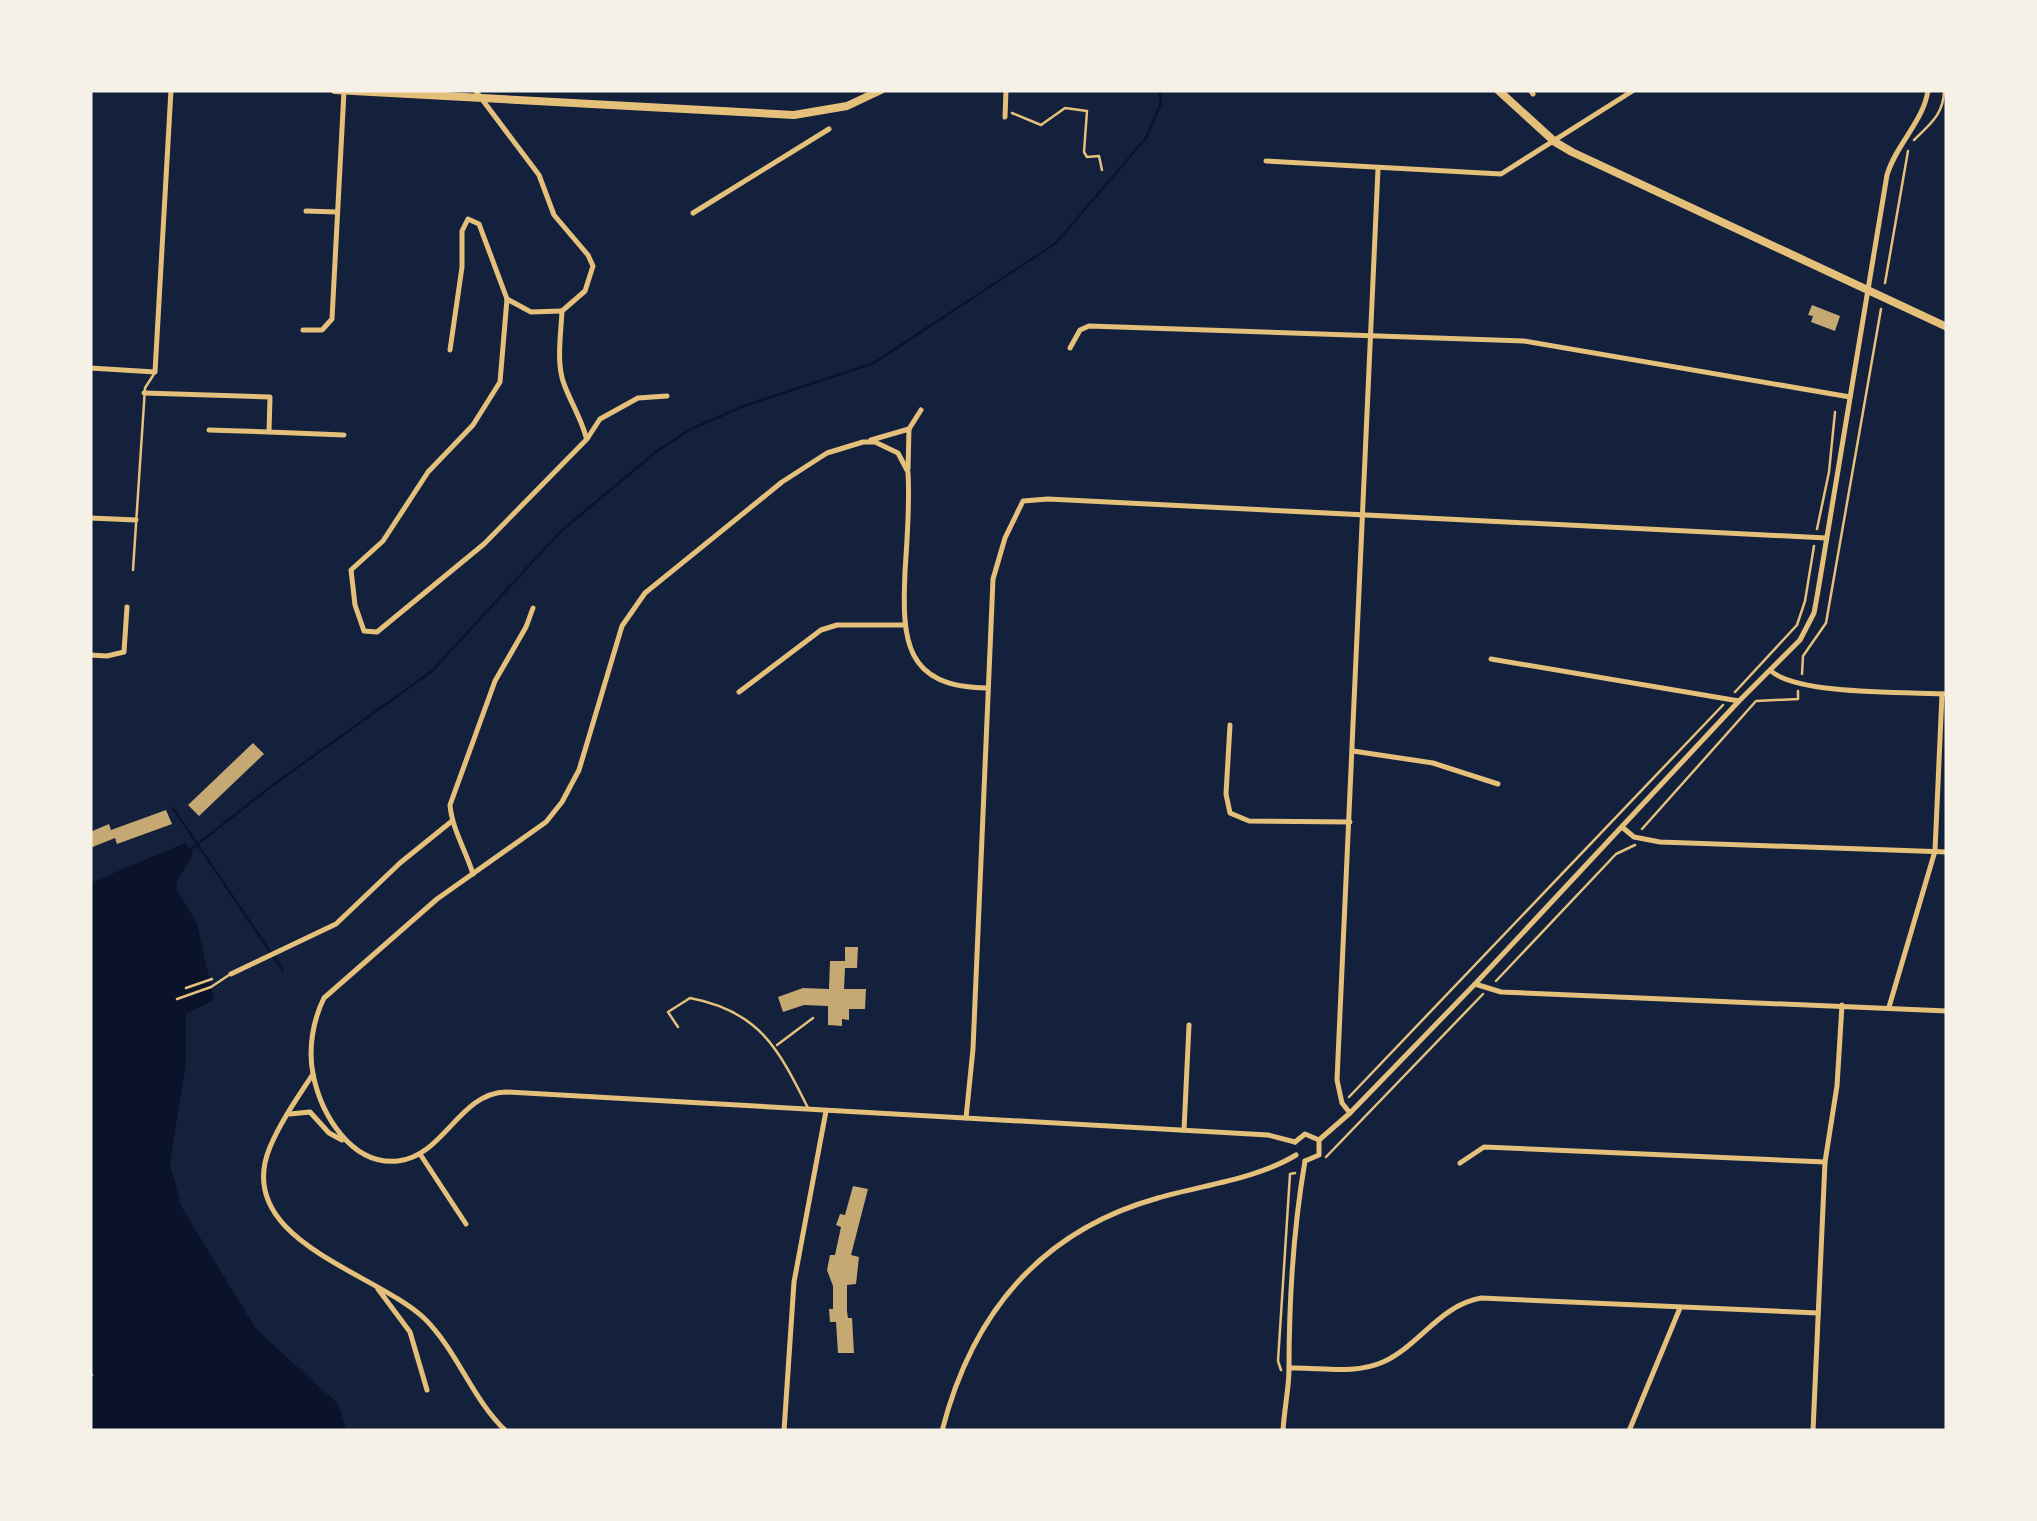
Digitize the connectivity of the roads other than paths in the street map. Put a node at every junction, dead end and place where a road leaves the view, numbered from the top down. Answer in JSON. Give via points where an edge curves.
{"nodes":[{"id":1,"x":171,"y":90,"type":"edge"},
{"id":2,"x":335,"y":90,"type":"edge"},
{"id":3,"x":344,"y":90,"type":"edge"},
{"id":4,"x":882,"y":90,"type":"edge"},
{"id":5,"x":1006,"y":90,"type":"edge"},
{"id":6,"x":1498,"y":90,"type":"edge"},
{"id":7,"x":1634,"y":90,"type":"edge"},
{"id":8,"x":1928,"y":90,"type":"edge"},
{"id":9,"x":478,"y":94,"type":"edge"},
{"id":10,"x":1005,"y":113,"type":"road end"},
{"id":11,"x":829,"y":130,"type":"dead end"},
{"id":12,"x":1555,"y":142,"type":"junction"},
{"id":13,"x":1266,"y":161,"type":"dead end"},
{"id":14,"x":1378,"y":169,"type":"junction"},
{"id":15,"x":306,"y":211,"type":"dead end"},
{"id":16,"x":337,"y":212,"type":"junction"},
{"id":17,"x":693,"y":213,"type":"dead end"},
{"id":18,"x":1869,"y":289,"type":"junction"},
{"id":19,"x":507,"y":300,"type":"junction"},
{"id":20,"x":562,"y":311,"type":"junction"},
{"id":21,"x":1947,"y":327,"type":"edge"},
{"id":22,"x":303,"y":330,"type":"dead end"},
{"id":23,"x":1370,"y":333,"type":"junction"},
{"id":24,"x":1070,"y":348,"type":"dead end"},
{"id":25,"x":450,"y":350,"type":"dead end"},
{"id":26,"x":90,"y":368,"type":"edge"},
{"id":27,"x":156,"y":372,"type":"junction"},
{"id":28,"x":144,"y":393,"type":"junction"},
{"id":29,"x":667,"y":396,"type":"dead end"},
{"id":30,"x":1850,"y":397,"type":"junction"},
{"id":31,"x":921,"y":410,"type":"dead end"},
{"id":32,"x":210,"y":430,"type":"dead end"},
{"id":33,"x":909,"y":430,"type":"junction"},
{"id":34,"x":269,"y":432,"type":"junction"},
{"id":35,"x":344,"y":435,"type":"dead end"},
{"id":36,"x":587,"y":440,"type":"junction"},
{"id":37,"x":863,"y":442,"type":"junction"},
{"id":38,"x":908,"y":472,"type":"junction"},
{"id":39,"x":1362,"y":513,"type":"junction"},
{"id":40,"x":90,"y":518,"type":"edge"},
{"id":41,"x":136,"y":520,"type":"junction"},
{"id":42,"x":1826,"y":538,"type":"junction"},
{"id":43,"x":133,"y":570,"type":"dead end"},
{"id":44,"x":127,"y":607,"type":"dead end"},
{"id":45,"x":533,"y":608,"type":"dead end"},
{"id":46,"x":903,"y":625,"type":"junction"},
{"id":47,"x":90,"y":655,"type":"edge"},
{"id":48,"x":1491,"y":658,"type":"dead end"},
{"id":49,"x":1772,"y":670,"type":"junction"},
{"id":50,"x":987,"y":688,"type":"junction"},
{"id":51,"x":739,"y":692,"type":"dead end"},
{"id":52,"x":1945,"y":694,"type":"edge"},
{"id":53,"x":1740,"y":701,"type":"junction"},
{"id":54,"x":1230,"y":724,"type":"dead end"},
{"id":55,"x":1354,"y":750,"type":"junction"},
{"id":56,"x":1498,"y":784,"type":"dead end"},
{"id":57,"x":452,"y":821,"type":"junction"},
{"id":58,"x":1350,"y":822,"type":"junction"},
{"id":59,"x":1622,"y":828,"type":"junction"},
{"id":60,"x":1934,"y":850,"type":"junction"},
{"id":61,"x":1947,"y":852,"type":"edge"},
{"id":62,"x":473,"y":874,"type":"junction"},
{"id":63,"x":231,"y":974,"type":"joint"},
{"id":64,"x":1474,"y":984,"type":"junction"},
{"id":65,"x":176,"y":1000,"type":"dead end"},
{"id":66,"x":1842,"y":1004,"type":"junction"},
{"id":67,"x":1889,"y":1007,"type":"junction"},
{"id":68,"x":1947,"y":1011,"type":"edge"},
{"id":69,"x":813,"y":1018,"type":"dead end"},
{"id":70,"x":1189,"y":1026,"type":"dead end"},
{"id":71,"x":678,"y":1027,"type":"dead end"},
{"id":72,"x":776,"y":1046,"type":"junction"},
{"id":73,"x":313,"y":1074,"type":"junction"},
{"id":74,"x":809,"y":1110,"type":"junction"},
{"id":75,"x":826,"y":1111,"type":"junction"},
{"id":76,"x":1350,"y":1113,"type":"junction"},
{"id":77,"x":287,"y":1115,"type":"junction"},
{"id":78,"x":966,"y":1118,"type":"junction"},
{"id":79,"x":1184,"y":1130,"type":"junction"},
{"id":80,"x":1320,"y":1140,"type":"junction"},
{"id":81,"x":1295,"y":1142,"type":"junction"},
{"id":82,"x":349,"y":1144,"type":"junction"},
{"id":83,"x":420,"y":1154,"type":"junction"},
{"id":84,"x":1296,"y":1154,"type":"junction"},
{"id":85,"x":1304,"y":1161,"type":"junction"},
{"id":86,"x":1824,"y":1162,"type":"junction"},
{"id":87,"x":1460,"y":1164,"type":"dead end"},
{"id":88,"x":466,"y":1224,"type":"dead end"},
{"id":89,"x":376,"y":1287,"type":"junction"},
{"id":90,"x":1680,"y":1308,"type":"junction"},
{"id":91,"x":1818,"y":1313,"type":"junction"},
{"id":92,"x":1289,"y":1368,"type":"junction"},
{"id":93,"x":427,"y":1390,"type":"dead end"},
{"id":94,"x":506,"y":1431,"type":"edge"},
{"id":95,"x":784,"y":1431,"type":"edge"},
{"id":96,"x":942,"y":1431,"type":"edge"},
{"id":97,"x":1283,"y":1431,"type":"edge"},
{"id":98,"x":1629,"y":1431,"type":"edge"},
{"id":99,"x":1813,"y":1431,"type":"edge"}],
"edges":[{"from":1,"to":27,"type":"street"},
{"from":2,"to":3,"type":"main road"},
{"from":3,"to":9,"type":"main road"},
{"from":3,"to":16,"type":"street"},
{"from":4,"to":9,"type":"main road","via":[[833,110],[802,114]]},
{"from":5,"to":10,"type":"street"},
{"from":6,"to":12,"type":"main road"},
{"from":7,"to":12,"type":"street"},
{"from":8,"to":18,"type":"street","via":[[1890,163]]},
{"from":9,"to":20,"type":"street","via":[[539,175],[554,215],[593,266],[585,290]]},
{"from":11,"to":17,"type":"street"},
{"from":12,"to":14,"type":"street","via":[[1501,174]]},
{"from":12,"to":18,"type":"main road"},
{"from":13,"to":14,"type":"street"},
{"from":14,"to":23,"type":"street"},
{"from":15,"to":16,"type":"street"},
{"from":16,"to":22,"type":"street","via":[[332,319],[322,330]]},
{"from":18,"to":21,"type":"main road"},
{"from":18,"to":30,"type":"street"},
{"from":19,"to":20,"type":"street","via":[[530,312]]},
{"from":19,"to":25,"type":"street","via":[[478,224],[468,219]]},
{"from":19,"to":36,"type":"street","via":[[500,382],[383,541],[351,570],[364,631],[377,632],[458,567]]},
{"from":20,"to":36,"type":"street","via":[[563,382]]},
{"from":23,"to":24,"type":"street","via":[[1088,326]]},
{"from":23,"to":30,"type":"street","via":[[1524,341]]},
{"from":23,"to":39,"type":"street"},
{"from":26,"to":27,"type":"street"},
{"from":27,"to":28,"type":"lane"},
{"from":28,"to":34,"type":"street","via":[[270,397]]},
{"from":28,"to":41,"type":"lane"},
{"from":29,"to":36,"type":"street","via":[[638,398],[600,418]]},
{"from":30,"to":42,"type":"street"},
{"from":31,"to":33,"type":"street"},
{"from":32,"to":34,"type":"street"},
{"from":33,"to":37,"type":"street"},
{"from":33,"to":38,"type":"street"},
{"from":34,"to":35,"type":"street"},
{"from":37,"to":38,"type":"street","via":[[891,448]]},
{"from":37,"to":62,"type":"street","via":[[811,460],[638,600],[622,626],[572,786],[546,822]]},
{"from":38,"to":46,"type":"street"},
{"from":39,"to":42,"type":"street"},
{"from":39,"to":50,"type":"street","via":[[1023,501],[993,580]]},
{"from":39,"to":55,"type":"street"},
{"from":40,"to":41,"type":"street"},
{"from":41,"to":43,"type":"lane"},
{"from":42,"to":49,"type":"street","via":[[1814,613]]},
{"from":44,"to":47,"type":"street","via":[[124,652]]},
{"from":45,"to":57,"type":"street","via":[[454,788]]},
{"from":46,"to":50,"type":"street","via":[[914,655],[934,676]]},
{"from":46,"to":51,"type":"street","via":[[821,630]]},
{"from":48,"to":53,"type":"street"},
{"from":49,"to":52,"type":"street","via":[[1812,687]]},
{"from":49,"to":53,"type":"street"},
{"from":50,"to":78,"type":"street"},
{"from":52,"to":60,"type":"street"},
{"from":53,"to":59,"type":"street"},
{"from":54,"to":58,"type":"street","via":[[1230,813],[1249,821]]},
{"from":55,"to":56,"type":"street","via":[[1434,763]]},
{"from":55,"to":58,"type":"street"},
{"from":57,"to":62,"type":"street"},
{"from":57,"to":63,"type":"street","via":[[336,924]]},
{"from":58,"to":76,"type":"street","via":[[1337,1080]]},
{"from":59,"to":60,"type":"street","via":[[1660,842]]},
{"from":59,"to":64,"type":"street"},
{"from":60,"to":61,"type":"street"},
{"from":60,"to":67,"type":"street"},
{"from":62,"to":73,"type":"street","via":[[324,998],[315,1018]]},
{"from":63,"to":65,"type":"lane"},
{"from":64,"to":66,"type":"street"},
{"from":64,"to":76,"type":"street"},
{"from":66,"to":67,"type":"street"},
{"from":66,"to":86,"type":"street"},
{"from":67,"to":68,"type":"street"},
{"from":69,"to":72,"type":"lane"},
{"from":70,"to":79,"type":"street"},
{"from":71,"to":72,"type":"lane","via":[[668,1012],[690,998],[716,1003]]},
{"from":72,"to":74,"type":"lane"},
{"from":73,"to":77,"type":"street"},
{"from":73,"to":82,"type":"street","via":[[325,1109]]},
{"from":74,"to":75,"type":"street"},
{"from":74,"to":83,"type":"street","via":[[496,1092],[470,1106]]},
{"from":75,"to":78,"type":"street"},
{"from":75,"to":95,"type":"street","via":[[794,1282]]},
{"from":76,"to":80,"type":"street"},
{"from":77,"to":82,"type":"street","via":[[310,1112]]},
{"from":77,"to":89,"type":"street","via":[[264,1166],[274,1212],[310,1248]]},
{"from":78,"to":79,"type":"street"},
{"from":79,"to":81,"type":"street"},
{"from":80,"to":81,"type":"street","via":[[1305,1134]]},
{"from":80,"to":85,"type":"street","via":[[1319,1156]]},
{"from":81,"to":84,"type":"street"},
{"from":82,"to":83,"type":"street","via":[[386,1161]]},
{"from":83,"to":88,"type":"street"},
{"from":84,"to":85,"type":"street"},
{"from":84,"to":96,"type":"street","via":[[1105,1216],[1054,1248],[984,1324],[958,1376]]},
{"from":85,"to":92,"type":"street","via":[[1292,1244]]},
{"from":86,"to":87,"type":"street","via":[[1484,1147]]},
{"from":86,"to":91,"type":"street"},
{"from":89,"to":93,"type":"street","via":[[410,1332]]},
{"from":89,"to":94,"type":"street","via":[[424,1319]]},
{"from":90,"to":91,"type":"street"},
{"from":90,"to":92,"type":"street","via":[[1481,1298],[1460,1304],[1380,1364]]},
{"from":90,"to":98,"type":"street"},
{"from":91,"to":99,"type":"street"},
{"from":92,"to":97,"type":"street"}]}
